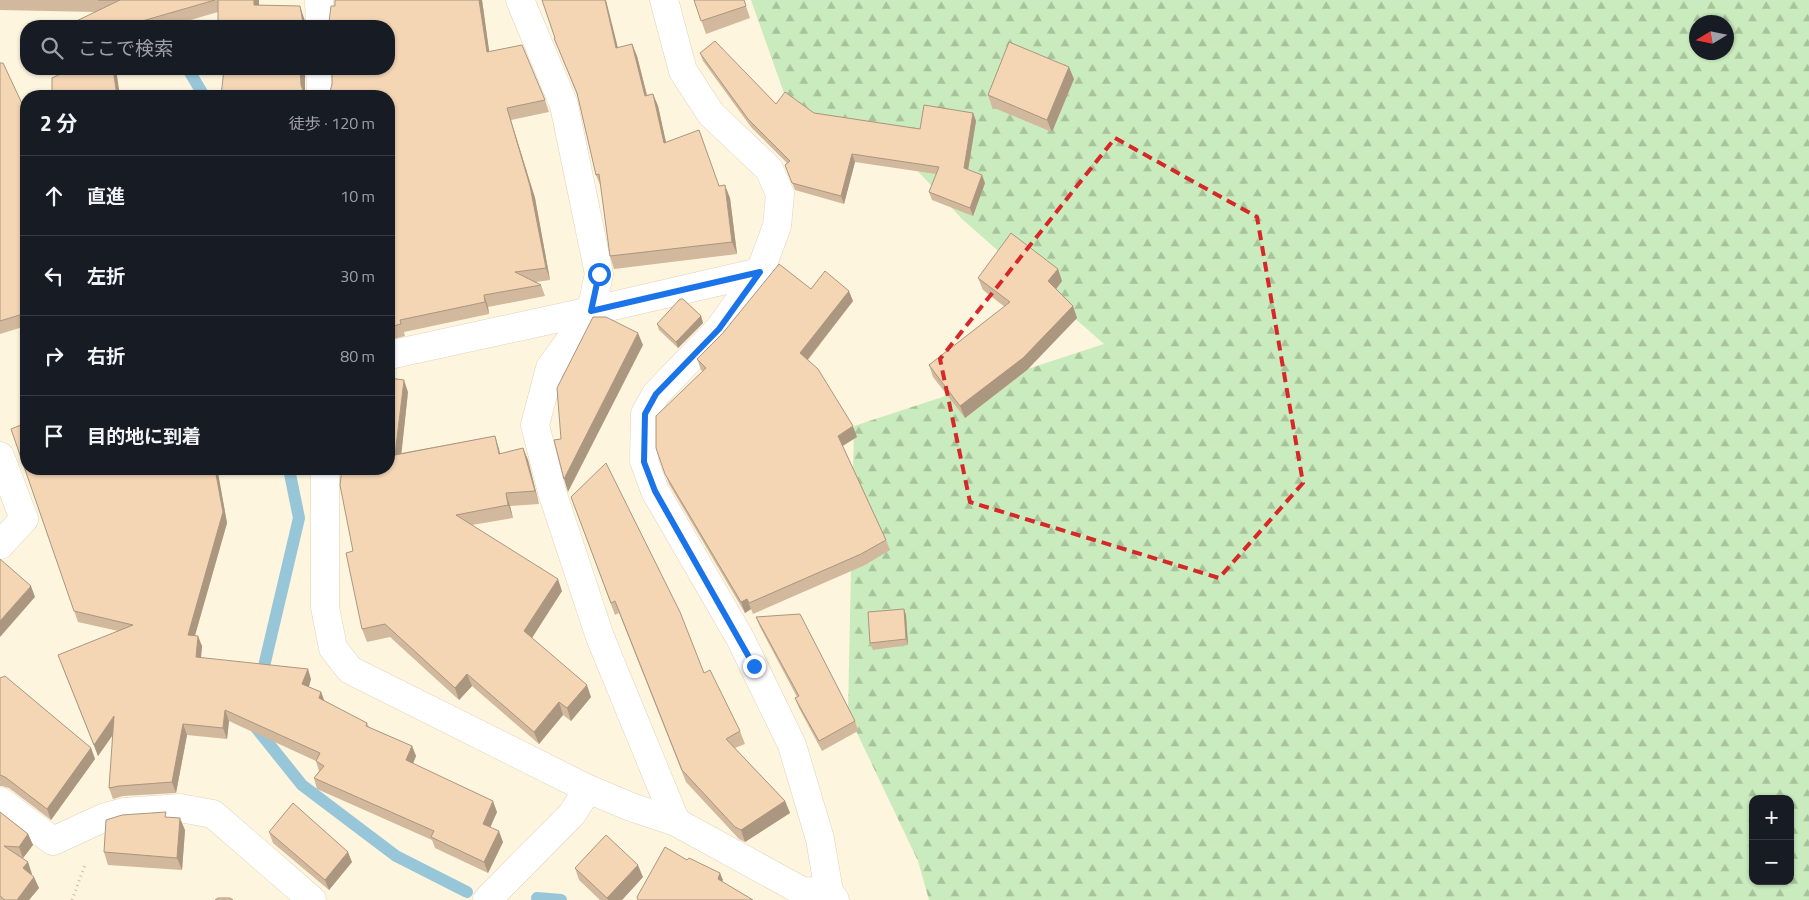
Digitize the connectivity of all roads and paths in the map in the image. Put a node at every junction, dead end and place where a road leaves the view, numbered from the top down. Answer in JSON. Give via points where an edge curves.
{"nodes":[{"id":1,"x":320,"y":0,"type":"edge"},
{"id":2,"x":520,"y":0,"type":"edge"},
{"id":3,"x":664,"y":0,"type":"edge"},
{"id":4,"x":320,"y":20,"type":"edge"},
{"id":5,"x":320,"y":75,"type":"edge"},
{"id":6,"x":321,"y":90,"type":"edge"},
{"id":7,"x":760,"y":272,"type":"junction"},
{"id":8,"x":591,"y":311,"type":"junction"},
{"id":9,"x":395,"y":353,"type":"edge"},
{"id":10,"x":0,"y":456,"type":"edge"},
{"id":11,"x":325,"y":475,"type":"edge"},
{"id":12,"x":0,"y":545,"type":"edge"},
{"id":13,"x":588,"y":789,"type":"junction"},
{"id":14,"x":0,"y":802,"type":"edge"},
{"id":15,"x":676,"y":822,"type":"junction"},
{"id":16,"x":832,"y":896,"type":"edge"},
{"id":17,"x":312,"y":900,"type":"edge"},
{"id":18,"x":486,"y":900,"type":"edge"}],
"edges":[{"from":1,"to":4,"type":"street"},
{"from":2,"to":8,"type":"street","via":[[564,105],[599,274]]},
{"from":3,"to":7,"type":"street","via":[[683,71],[711,114],[769,169],[780,194],[777,226]]},
{"from":5,"to":6,"type":"street"},
{"from":7,"to":8,"type":"street"},
{"from":7,"to":16,"type":"street","via":[[719,329],[656,394],[645,414],[644,462],[655,491],[740,638],[792,745],[820,839]]},
{"from":8,"to":9,"type":"street"},
{"from":8,"to":15,"type":"street","via":[[550,368],[535,425],[552,492],[600,637]]},
{"from":10,"to":12,"type":"street","via":[[24,519]]},
{"from":11,"to":13,"type":"street","via":[[325,607],[333,648],[350,670]]},
{"from":13,"to":15,"type":"street"},
{"from":13,"to":18,"type":"street","via":[[572,814]]},
{"from":14,"to":17,"type":"street","via":[[53,841],[124,812],[180,808],[213,814]]},
{"from":15,"to":16,"type":"street","via":[[802,891]]}]}
